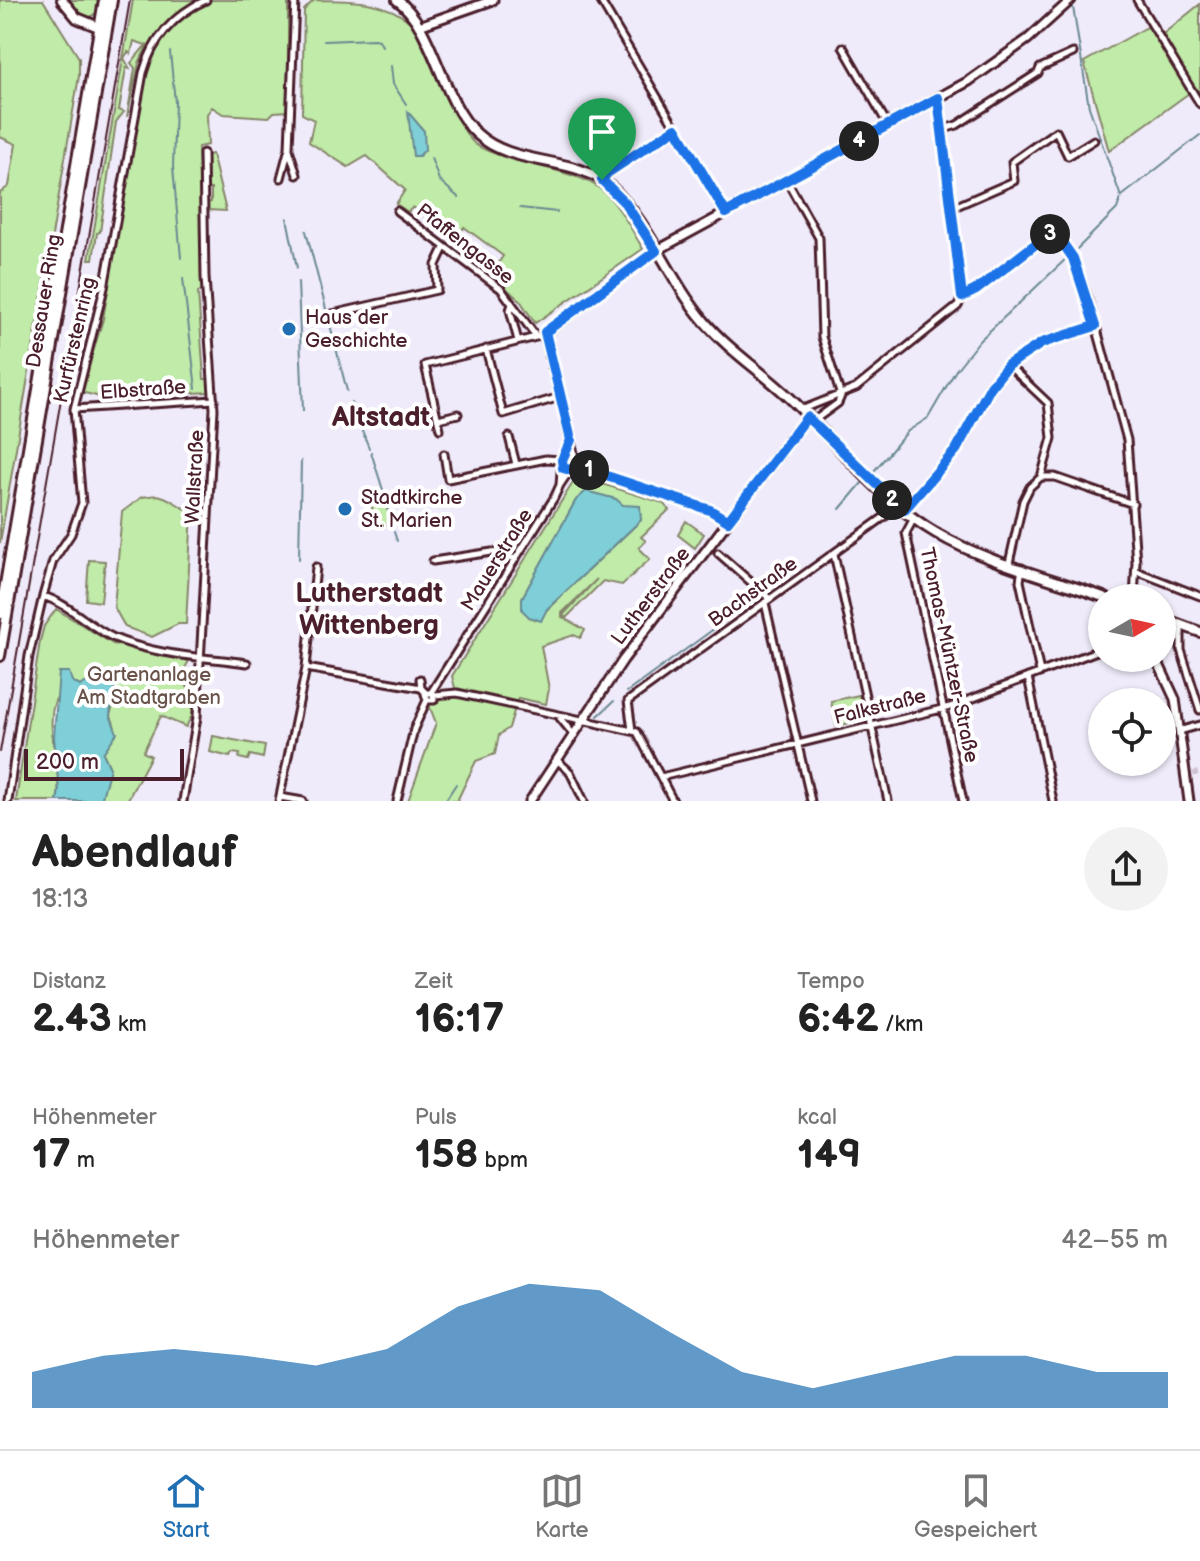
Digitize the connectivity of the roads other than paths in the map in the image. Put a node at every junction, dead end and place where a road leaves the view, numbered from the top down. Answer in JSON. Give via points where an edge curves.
{"nodes":[{"id":1,"x":62,"y":0,"type":"edge"},
{"id":2,"x":104,"y":0,"type":"edge"},
{"id":3,"x":112,"y":0,"type":"edge"},
{"id":4,"x":206,"y":0,"type":"edge"},
{"id":5,"x":295,"y":0,"type":"edge"},
{"id":6,"x":397,"y":0,"type":"edge"},
{"id":7,"x":493,"y":0,"type":"edge"},
{"id":8,"x":600,"y":0,"type":"edge"},
{"id":9,"x":1071,"y":0,"type":"edge"},
{"id":10,"x":1137,"y":0,"type":"edge"},
{"id":11,"x":419,"y":26,"type":"junction"},
{"id":12,"x":102,"y":28,"type":"junction"},
{"id":13,"x":843,"y":47,"type":"dead end"},
{"id":14,"x":1073,"y":53,"type":"dead end"},
{"id":15,"x":938,"y":98,"type":"junction"},
{"id":16,"x":1200,"y":104,"type":"edge"},
{"id":17,"x":888,"y":125,"type":"junction"},
{"id":18,"x":676,"y":128,"type":"junction"},
{"id":19,"x":944,"y":129,"type":"junction"},
{"id":20,"x":1094,"y":140,"type":"dead end"},
{"id":21,"x":289,"y":148,"type":"junction"},
{"id":22,"x":203,"y":153,"type":"dead end"},
{"id":23,"x":297,"y":175,"type":"dead end"},
{"id":24,"x":281,"y":178,"type":"dead end"},
{"id":25,"x":786,"y":179,"type":"junction"},
{"id":26,"x":602,"y":180,"type":"junction"},
{"id":27,"x":952,"y":208,"type":"junction"},
{"id":28,"x":397,"y":211,"type":"dead end"},
{"id":29,"x":726,"y":213,"type":"junction"},
{"id":30,"x":444,"y":248,"type":"junction"},
{"id":31,"x":656,"y":251,"type":"junction"},
{"id":32,"x":962,"y":297,"type":"junction"},
{"id":33,"x":512,"y":304,"type":"junction"},
{"id":34,"x":332,"y":314,"type":"dead end"},
{"id":35,"x":1095,"y":326,"type":"junction"},
{"id":36,"x":535,"y":335,"type":"junction"},
{"id":37,"x":544,"y":335,"type":"junction"},
{"id":38,"x":518,"y":341,"type":"junction"},
{"id":39,"x":486,"y":349,"type":"junction"},
{"id":40,"x":1008,"y":365,"type":"junction"},
{"id":41,"x":841,"y":396,"type":"junction"},
{"id":42,"x":560,"y":397,"type":"junction"},
{"id":43,"x":214,"y":400,"type":"junction"},
{"id":44,"x":74,"y":409,"type":"junction"},
{"id":45,"x":458,"y":414,"type":"dead end"},
{"id":46,"x":807,"y":416,"type":"junction"},
{"id":47,"x":438,"y":419,"type":"junction"},
{"id":48,"x":440,"y":429,"type":"dead end"},
{"id":49,"x":509,"y":437,"type":"dead end"},
{"id":50,"x":571,"y":440,"type":"junction"},
{"id":51,"x":444,"y":454,"type":"dead end"},
{"id":52,"x":575,"y":457,"type":"junction"},
{"id":53,"x":564,"y":458,"type":"junction"},
{"id":54,"x":516,"y":464,"type":"junction"},
{"id":55,"x":576,"y":466,"type":"junction"},
{"id":56,"x":566,"y":469,"type":"junction"},
{"id":57,"x":1041,"y":477,"type":"junction"},
{"id":58,"x":1133,"y":504,"type":"junction"},
{"id":59,"x":901,"y":508,"type":"junction"},
{"id":60,"x":914,"y":518,"type":"junction"},
{"id":61,"x":728,"y":521,"type":"junction"},
{"id":62,"x":718,"y":553,"type":"dead end"},
{"id":63,"x":834,"y":554,"type":"junction"},
{"id":64,"x":516,"y":559,"type":"junction"},
{"id":65,"x":433,"y":561,"type":"dead end"},
{"id":66,"x":1009,"y":563,"type":"junction"},
{"id":67,"x":316,"y":567,"type":"dead end"},
{"id":68,"x":1022,"y":567,"type":"junction"},
{"id":69,"x":1136,"y":571,"type":"junction"},
{"id":70,"x":1135,"y":584,"type":"edge"},
{"id":71,"x":1088,"y":591,"type":"edge"},
{"id":72,"x":43,"y":596,"type":"junction"},
{"id":73,"x":1200,"y":596,"type":"edge"},
{"id":74,"x":768,"y":601,"type":"junction"},
{"id":75,"x":0,"y":614,"type":"edge"},
{"id":76,"x":1176,"y":623,"type":"edge"},
{"id":77,"x":1181,"y":625,"type":"junction"},
{"id":78,"x":1200,"y":632,"type":"edge"},
{"id":79,"x":1088,"y":654,"type":"edge"},
{"id":80,"x":0,"y":656,"type":"edge"},
{"id":81,"x":201,"y":657,"type":"junction"},
{"id":82,"x":247,"y":663,"type":"dead end"},
{"id":83,"x":306,"y":668,"type":"junction"},
{"id":84,"x":1040,"y":672,"type":"junction"},
{"id":85,"x":1163,"y":672,"type":"edge"},
{"id":86,"x":441,"y":677,"type":"junction"},
{"id":87,"x":1028,"y":677,"type":"junction"},
{"id":88,"x":420,"y":679,"type":"dead end"},
{"id":89,"x":428,"y":691,"type":"junction"},
{"id":90,"x":451,"y":692,"type":"junction"},
{"id":91,"x":427,"y":700,"type":"junction"},
{"id":92,"x":1200,"y":707,"type":"edge"},
{"id":93,"x":944,"y":708,"type":"junction"},
{"id":94,"x":559,"y":717,"type":"junction"},
{"id":95,"x":582,"y":721,"type":"junction"},
{"id":96,"x":871,"y":725,"type":"junction"},
{"id":97,"x":1200,"y":725,"type":"edge"},
{"id":98,"x":632,"y":730,"type":"junction"},
{"id":99,"x":1179,"y":731,"type":"junction"},
{"id":100,"x":573,"y":734,"type":"junction"},
{"id":101,"x":798,"y":743,"type":"junction"},
{"id":102,"x":557,"y":760,"type":"junction"},
{"id":103,"x":661,"y":777,"type":"junction"},
{"id":104,"x":279,"y":799,"type":"edge"},
{"id":105,"x":8,"y":801,"type":"edge"},
{"id":106,"x":183,"y":801,"type":"edge"},
{"id":107,"x":303,"y":801,"type":"edge"},
{"id":108,"x":397,"y":801,"type":"edge"},
{"id":109,"x":530,"y":801,"type":"edge"},
{"id":110,"x":584,"y":801,"type":"edge"},
{"id":111,"x":673,"y":801,"type":"edge"},
{"id":112,"x":811,"y":801,"type":"edge"},
{"id":113,"x":888,"y":801,"type":"edge"},
{"id":114,"x":963,"y":801,"type":"edge"},
{"id":115,"x":1053,"y":801,"type":"edge"},
{"id":116,"x":1189,"y":801,"type":"edge"}],
"edges":[{"from":1,"to":12,"type":"main road","via":[[77,18]]},
{"from":2,"to":12,"type":"main road","name":"Dessauer Ring"},
{"from":3,"to":12,"type":"main road","name":"Dessauer Ring"},
{"from":4,"to":44,"type":"street","name":"Kurfürstenring","via":[[169,25],[145,66],[104,288]]},
{"from":5,"to":21,"type":"street"},
{"from":6,"to":11,"type":"main road"},
{"from":7,"to":11,"type":"street"},
{"from":8,"to":18,"type":"street"},
{"from":9,"to":15,"type":"street","via":[[993,65]]},
{"from":10,"to":16,"type":"street"},
{"from":11,"to":26,"type":"main road","via":[[461,112],[479,136],[504,150]]},
{"from":12,"to":75,"type":"main road","name":"Dessauer Ring"},
{"from":12,"to":80,"type":"main road","name":"Dessauer Ring"},
{"from":13,"to":17,"type":"street"},
{"from":14,"to":19,"type":"street"},
{"from":15,"to":17,"type":"street"},
{"from":15,"to":19,"type":"street"},
{"from":17,"to":25,"type":"street"},
{"from":18,"to":26,"type":"street"},
{"from":18,"to":29,"type":"street"},
{"from":19,"to":27,"type":"street"},
{"from":20,"to":27,"type":"street","via":[[1068,156],[1056,131],[1012,162],[1014,181]]},
{"from":21,"to":23,"type":"street"},
{"from":21,"to":24,"type":"street"},
{"from":22,"to":43,"type":"street","name":"Wallstraße"},
{"from":25,"to":29,"type":"street"},
{"from":25,"to":41,"type":"street","via":[[819,238],[822,337]]},
{"from":26,"to":31,"type":"main road","via":[[625,203]]},
{"from":27,"to":32,"type":"street"},
{"from":28,"to":30,"type":"street","name":"Pfaffengasse"},
{"from":29,"to":31,"type":"street"},
{"from":30,"to":33,"type":"street","name":"Pfaffengasse","via":[[501,289]]},
{"from":30,"to":34,"type":"street","via":[[436,264],[437,290]]},
{"from":31,"to":37,"type":"street"},
{"from":31,"to":46,"type":"main road","via":[[706,323]]},
{"from":32,"to":35,"type":"street","via":[[1046,236],[1060,238],[1072,255]]},
{"from":32,"to":41,"type":"street","via":[[958,306]]},
{"from":33,"to":36,"type":"street","name":"Pfaffengasse"},
{"from":33,"to":38,"type":"street","name":"Pfaffengasse"},
{"from":35,"to":40,"type":"street","via":[[1042,343]]},
{"from":35,"to":58,"type":"street","via":[[1127,440]]},
{"from":36,"to":37,"type":"street"},
{"from":36,"to":38,"type":"street"},
{"from":37,"to":42,"type":"street"},
{"from":38,"to":39,"type":"street"},
{"from":39,"to":42,"type":"street","via":[[503,414]]},
{"from":39,"to":47,"type":"street","via":[[425,365]]},
{"from":40,"to":57,"type":"street","via":[[1049,409],[1052,438]]},
{"from":40,"to":59,"type":"street","name":"Bachstraße","via":[[956,450]]},
{"from":41,"to":46,"type":"street","via":[[838,403]]},
{"from":41,"to":46,"type":"street","via":[[814,402]]},
{"from":42,"to":50,"type":"street"},
{"from":43,"to":44,"type":"street","name":"Elbstraße"},
{"from":43,"to":81,"type":"street","name":"Wallstraße"},
{"from":44,"to":72,"type":"street","name":"Kurfürstenring","via":[[82,503],[71,534],[54,558]]},
{"from":45,"to":47,"type":"street"},
{"from":46,"to":59,"type":"main road"},
{"from":46,"to":61,"type":"street","name":"Lutherstraße"},
{"from":47,"to":48,"type":"street"},
{"from":49,"to":54,"type":"street"},
{"from":50,"to":52,"type":"street"},
{"from":50,"to":53,"type":"street"},
{"from":51,"to":54,"type":"street","via":[[448,479]]},
{"from":52,"to":53,"type":"street"},
{"from":52,"to":55,"type":"street"},
{"from":53,"to":54,"type":"street"},
{"from":53,"to":56,"type":"street"},
{"from":55,"to":56,"type":"street"},
{"from":55,"to":61,"type":"street","via":[[710,510]]},
{"from":56,"to":64,"type":"street","name":"Mauerstraße"},
{"from":57,"to":58,"type":"street"},
{"from":57,"to":66,"type":"street","via":[[1026,493]]},
{"from":58,"to":69,"type":"street"},
{"from":59,"to":60,"type":"main road"},
{"from":59,"to":63,"type":"street","name":"Bachstraße"},
{"from":60,"to":66,"type":"main road","via":[[952,541]]},
{"from":60,"to":93,"type":"street","name":"Thomas-Müntzer-Straße","via":[[906,535]]},
{"from":61,"to":95,"type":"street","name":"Lutherstraße"},
{"from":62,"to":74,"type":"street"},
{"from":63,"to":74,"type":"street","name":"Bachstraße"},
{"from":63,"to":96,"type":"street"},
{"from":64,"to":65,"type":"street","via":[[492,552]]},
{"from":64,"to":86,"type":"street","name":"Mauerstraße"},
{"from":66,"to":68,"type":"main road"},
{"from":67,"to":83,"type":"street"},
{"from":68,"to":71,"type":"main road"},
{"from":68,"to":84,"type":"street","via":[[1020,581]]},
{"from":69,"to":70,"type":"street"},
{"from":69,"to":73,"type":"street"},
{"from":72,"to":81,"type":"street","via":[[122,641]]},
{"from":72,"to":105,"type":"street","name":"Kurfürstenring"},
{"from":74,"to":98,"type":"street","name":"Bachstraße","via":[[625,704]]},
{"from":74,"to":101,"type":"street"},
{"from":76,"to":77,"type":"main road"},
{"from":77,"to":78,"type":"main road"},
{"from":77,"to":92,"type":"street","via":[[1181,650]]},
{"from":79,"to":84,"type":"street","name":"Falkstraße"},
{"from":81,"to":82,"type":"street"},
{"from":81,"to":106,"type":"street","name":"Wallstraße"},
{"from":83,"to":89,"type":"street"},
{"from":83,"to":104,"type":"street"},
{"from":84,"to":87,"type":"street","name":"Falkstraße"},
{"from":85,"to":99,"type":"street","via":[[1173,693]]},
{"from":86,"to":89,"type":"street","name":"Mauerstraße"},
{"from":86,"to":90,"type":"street"},
{"from":87,"to":93,"type":"street","name":"Falkstraße"},
{"from":87,"to":115,"type":"street"},
{"from":88,"to":89,"type":"street"},
{"from":89,"to":90,"type":"street"},
{"from":89,"to":91,"type":"street"},
{"from":89,"to":91,"type":"street","via":[[433,700]]},
{"from":90,"to":94,"type":"street"},
{"from":91,"to":108,"type":"street","via":[[414,729]]},
{"from":93,"to":96,"type":"street","name":"Falkstraße"},
{"from":93,"to":114,"type":"street","name":"Thomas-Müntzer-Straße"},
{"from":94,"to":95,"type":"street"},
{"from":94,"to":100,"type":"street"},
{"from":95,"to":98,"type":"street"},
{"from":95,"to":100,"type":"street","name":"Lutherstraße"},
{"from":96,"to":101,"type":"street","name":"Falkstraße"},
{"from":96,"to":113,"type":"street"},
{"from":97,"to":99,"type":"street"},
{"from":98,"to":103,"type":"street","via":[[639,733]]},
{"from":99,"to":116,"type":"street"},
{"from":100,"to":102,"type":"street","name":"Lutherstraße"},
{"from":101,"to":103,"type":"street","name":"Falkstraße"},
{"from":101,"to":112,"type":"street"},
{"from":102,"to":109,"type":"street","name":"Lutherstraße"},
{"from":102,"to":110,"type":"street","via":[[570,772]]},
{"from":103,"to":111,"type":"street"},
{"from":104,"to":107,"type":"street"}]}
